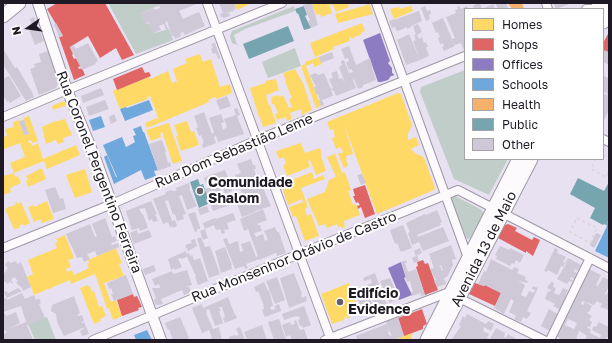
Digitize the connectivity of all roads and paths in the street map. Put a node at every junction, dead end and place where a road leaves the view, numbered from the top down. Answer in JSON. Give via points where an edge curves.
{"nodes":[{"id":1,"x":19,"y":3,"type":"edge"},
{"id":2,"x":38,"y":3,"type":"edge"},
{"id":3,"x":207,"y":3,"type":"edge"},
{"id":4,"x":282,"y":3,"type":"edge"},
{"id":5,"x":376,"y":3,"type":"edge"},
{"id":6,"x":3,"y":16,"type":"edge"},
{"id":7,"x":217,"y":30,"type":"junction"},
{"id":8,"x":464,"y":56,"type":"edge"},
{"id":9,"x":404,"y":80,"type":"junction"},
{"id":10,"x":67,"y":90,"type":"junction"},
{"id":11,"x":3,"y":117,"type":"edge"},
{"id":12,"x":257,"y":140,"type":"junction"},
{"id":13,"x":519,"y":160,"type":"edge"},
{"id":14,"x":530,"y":160,"type":"edge"},
{"id":15,"x":596,"y":160,"type":"edge"},
{"id":16,"x":609,"y":172,"type":"edge"},
{"id":17,"x":445,"y":195,"type":"junction"},
{"id":18,"x":112,"y":204,"type":"junction"},
{"id":19,"x":499,"y":210,"type":"junction"},
{"id":20,"x":583,"y":239,"type":"joint"},
{"id":21,"x":3,"y":248,"type":"edge"},
{"id":22,"x":299,"y":254,"type":"junction"},
{"id":23,"x":468,"y":258,"type":"junction"},
{"id":24,"x":590,"y":258,"type":"junction"},
{"id":25,"x":609,"y":268,"type":"edge"},
{"id":26,"x":455,"y":295,"type":"junction"},
{"id":27,"x":152,"y":315,"type":"junction"},
{"id":28,"x":329,"y":339,"type":"edge"},
{"id":29,"x":93,"y":340,"type":"edge"},
{"id":30,"x":161,"y":340,"type":"edge"},
{"id":31,"x":427,"y":340,"type":"edge"},
{"id":32,"x":437,"y":340,"type":"edge"},
{"id":33,"x":544,"y":340,"type":"edge"},
{"id":34,"x":550,"y":340,"type":"edge"}],
"edges":[{"from":1,"to":6,"type":"main road"},
{"from":2,"to":10,"type":"street","name":"Rua Coronel Pergentino Ferreira"},
{"from":3,"to":7,"type":"street"},
{"from":4,"to":7,"type":"street"},
{"from":5,"to":9,"type":"street"},
{"from":7,"to":10,"type":"street"},
{"from":7,"to":12,"type":"street"},
{"from":8,"to":9,"type":"street","name":"Rua Dom Sebastião Leme"},
{"from":9,"to":12,"type":"street","name":"Rua Dom Sebastião Leme"},
{"from":9,"to":17,"type":"street"},
{"from":10,"to":11,"type":"street"},
{"from":10,"to":18,"type":"street","name":"Rua Coronel Pergentino Ferreira"},
{"from":12,"to":18,"type":"street","name":"Rua Dom Sebastião Leme"},
{"from":12,"to":22,"type":"street"},
{"from":13,"to":19,"type":"main road","name":"Avenida 13 de Maio"},
{"from":14,"to":19,"type":"main road","name":"Avenida 13 de Maio"},
{"from":15,"to":16,"type":"path","via":[[591,169],[606,178]]},
{"from":17,"to":19,"type":"street","name":"Rua Monsenhor Otávio de Castro","via":[[461,191]]},
{"from":17,"to":22,"type":"street","name":"Rua Monsenhor Otávio de Castro"},
{"from":17,"to":23,"type":"street"},
{"from":18,"to":21,"type":"street","name":"Rua Dom Sebastião Leme"},
{"from":18,"to":27,"type":"street","name":"Rua Coronel Pergentino Ferreira"},
{"from":19,"to":23,"type":"main road","name":"Avenida 13 de Maio"},
{"from":19,"to":24,"type":"street","name":"Rua Monsenhor Otávio de Castro"},
{"from":19,"to":26,"type":"main road","name":"Avenida 13 de Maio"},
{"from":20,"to":20,"type":"path","via":[[570,232],[578,218],[597,228],[590,242]]},
{"from":22,"to":27,"type":"street","name":"Rua Monsenhor Otávio de Castro"},
{"from":22,"to":28,"type":"street"},
{"from":23,"to":26,"type":"main road","name":"Avenida 13 de Maio"},
{"from":24,"to":25,"type":"street","name":"Rua Monsenhor Otávio de Castro"},
{"from":24,"to":34,"type":"street"},
{"from":26,"to":28,"type":"street"},
{"from":26,"to":31,"type":"main road","name":"Avenida 13 de Maio"},
{"from":26,"to":32,"type":"main road","name":"Avenida 13 de Maio"},
{"from":26,"to":33,"type":"street"},
{"from":27,"to":29,"type":"street","name":"Rua Monsenhor Otávio de Castro"},
{"from":27,"to":30,"type":"street","name":"Rua Coronel Pergentino Ferreira"}]}
